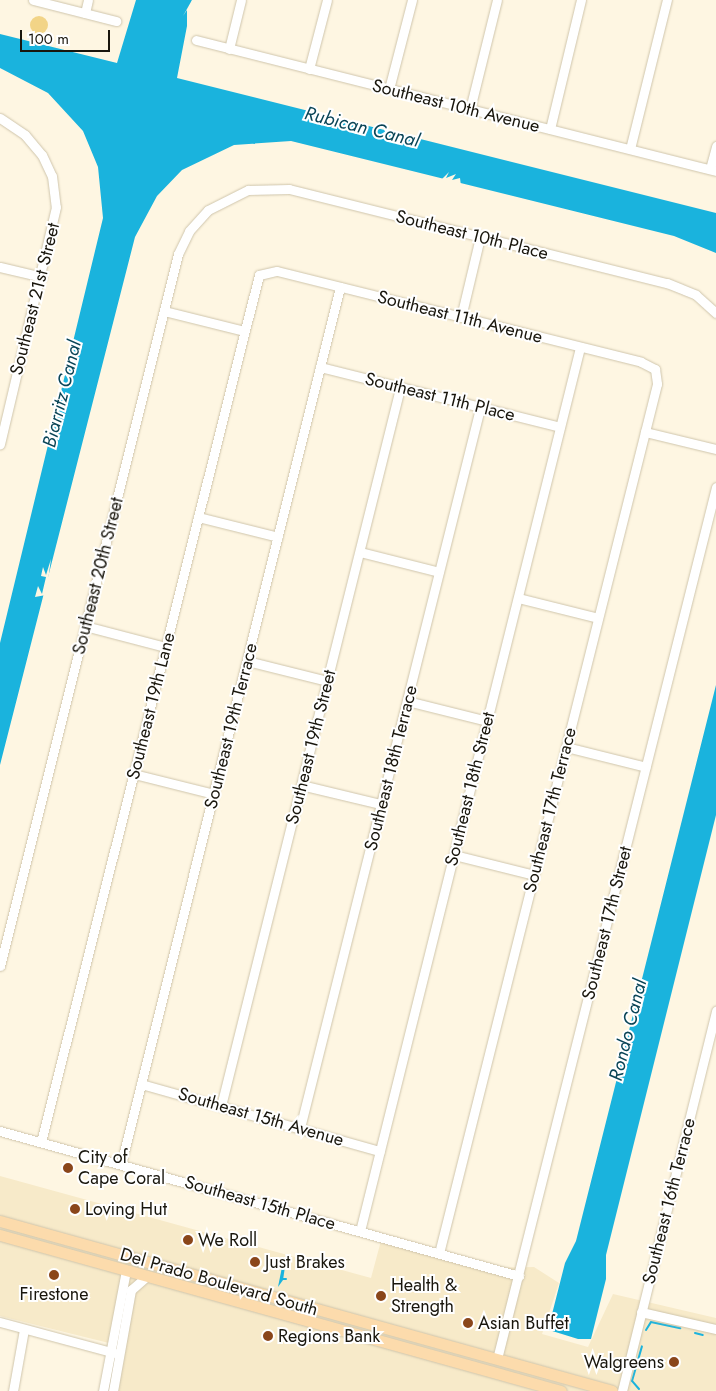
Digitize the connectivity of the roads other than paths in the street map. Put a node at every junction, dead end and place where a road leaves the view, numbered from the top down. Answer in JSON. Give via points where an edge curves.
{"nodes":[{"id":1,"x":33,"y":0,"type":"edge"},
{"id":2,"x":88,"y":0,"type":"edge"},
{"id":3,"x":241,"y":0,"type":"edge"},
{"id":4,"x":327,"y":0,"type":"edge"},
{"id":5,"x":412,"y":0,"type":"edge"},
{"id":6,"x":497,"y":0,"type":"edge"},
{"id":7,"x":581,"y":0,"type":"edge"},
{"id":8,"x":667,"y":0,"type":"edge"},
{"id":9,"x":85,"y":13,"type":"junction"},
{"id":10,"x":116,"y":21,"type":"dead end"},
{"id":11,"x":196,"y":40,"type":"dead end"},
{"id":12,"x":229,"y":49,"type":"junction"},
{"id":13,"x":310,"y":69,"type":"junction"},
{"id":14,"x":390,"y":89,"type":"junction"},
{"id":15,"x":470,"y":109,"type":"junction"},
{"id":16,"x":0,"y":118,"type":"edge"},
{"id":17,"x":550,"y":129,"type":"junction"},
{"id":18,"x":716,"y":146,"type":"edge"},
{"id":19,"x":630,"y":149,"type":"junction"},
{"id":20,"x":713,"y":170,"type":"edge"},
{"id":21,"x":221,"y":200,"type":"joint"},
{"id":22,"x":480,"y":237,"type":"junction"},
{"id":23,"x":0,"y":267,"type":"edge"},
{"id":24,"x":263,"y":272,"type":"joint"},
{"id":25,"x":42,"y":278,"type":"junction"},
{"id":26,"x":340,"y":288,"type":"junction"},
{"id":27,"x":164,"y":311,"type":"junction"},
{"id":28,"x":716,"y":312,"type":"edge"},
{"id":29,"x":461,"y":317,"type":"junction"},
{"id":30,"x":244,"y":331,"type":"junction"},
{"id":31,"x":580,"y":347,"type":"junction"},
{"id":32,"x":320,"y":367,"type":"junction"},
{"id":33,"x":655,"y":368,"type":"joint"},
{"id":34,"x":400,"y":388,"type":"junction"},
{"id":35,"x":480,"y":408,"type":"junction"},
{"id":36,"x":560,"y":427,"type":"junction"},
{"id":37,"x":645,"y":432,"type":"junction"},
{"id":38,"x":0,"y":444,"type":"edge"},
{"id":39,"x":716,"y":449,"type":"edge"},
{"id":40,"x":716,"y":487,"type":"edge"},
{"id":41,"x":198,"y":517,"type":"junction"},
{"id":42,"x":278,"y":537,"type":"junction"},
{"id":43,"x":360,"y":552,"type":"junction"},
{"id":44,"x":439,"y":572,"type":"junction"},
{"id":45,"x":518,"y":598,"type":"junction"},
{"id":46,"x":598,"y":618,"type":"junction"},
{"id":47,"x":86,"y":626,"type":"junction"},
{"id":48,"x":165,"y":647,"type":"junction"},
{"id":49,"x":247,"y":661,"type":"junction"},
{"id":50,"x":327,"y":681,"type":"junction"},
{"id":51,"x":408,"y":701,"type":"junction"},
{"id":52,"x":487,"y":721,"type":"junction"},
{"id":53,"x":566,"y":747,"type":"junction"},
{"id":54,"x":646,"y":767,"type":"junction"},
{"id":55,"x":134,"y":774,"type":"junction"},
{"id":56,"x":301,"y":785,"type":"junction"},
{"id":57,"x":214,"y":794,"type":"junction"},
{"id":58,"x":381,"y":804,"type":"junction"},
{"id":59,"x":454,"y":855,"type":"junction"},
{"id":60,"x":534,"y":875,"type":"junction"},
{"id":61,"x":0,"y":966,"type":"edge"},
{"id":62,"x":716,"y":1010,"type":"edge"},
{"id":63,"x":141,"y":1084,"type":"junction"},
{"id":64,"x":221,"y":1106,"type":"junction"},
{"id":65,"x":300,"y":1128,"type":"junction"},
{"id":66,"x":0,"y":1131,"type":"edge"},
{"id":67,"x":42,"y":1142,"type":"junction"},
{"id":68,"x":380,"y":1151,"type":"junction"},
{"id":69,"x":121,"y":1164,"type":"junction"},
{"id":70,"x":0,"y":1221,"type":"edge"},
{"id":71,"x":360,"y":1231,"type":"junction"},
{"id":72,"x":0,"y":1235,"type":"edge"},
{"id":73,"x":440,"y":1253,"type":"junction"},
{"id":74,"x":126,"y":1270,"type":"junction"},
{"id":75,"x":147,"y":1276,"type":"junction"},
{"id":76,"x":519,"y":1276,"type":"junction"},
{"id":77,"x":216,"y":1281,"type":"junction"},
{"id":78,"x":641,"y":1312,"type":"junction"},
{"id":79,"x":0,"y":1322,"type":"edge"},
{"id":80,"x":24,"y":1329,"type":"junction"},
{"id":81,"x":716,"y":1329,"type":"edge"},
{"id":82,"x":110,"y":1352,"type":"junction"},
{"id":83,"x":420,"y":1352,"type":"junction"},
{"id":84,"x":120,"y":1354,"type":"junction"},
{"id":85,"x":497,"y":1359,"type":"junction"},
{"id":86,"x":496,"y":1372,"type":"junction"},
{"id":87,"x":582,"y":1383,"type":"junction"},
{"id":88,"x":13,"y":1391,"type":"edge"},
{"id":89,"x":103,"y":1391,"type":"edge"},
{"id":90,"x":113,"y":1391,"type":"edge"},
{"id":91,"x":561,"y":1391,"type":"edge"},
{"id":92,"x":612,"y":1391,"type":"edge"},
{"id":93,"x":622,"y":1391,"type":"edge"}],
"edges":[{"from":1,"to":9,"type":"street"},
{"from":2,"to":9,"type":"street"},
{"from":3,"to":12,"type":"street"},
{"from":4,"to":13,"type":"street"},
{"from":5,"to":14,"type":"street"},
{"from":6,"to":15,"type":"street"},
{"from":7,"to":17,"type":"street"},
{"from":8,"to":19,"type":"street"},
{"from":9,"to":10,"type":"street"},
{"from":11,"to":12,"type":"street","name":"Southeast 10th Avenue"},
{"from":12,"to":13,"type":"street","name":"Southeast 10th Avenue"},
{"from":13,"to":14,"type":"street","name":"Southeast 10th Avenue"},
{"from":14,"to":15,"type":"street","name":"Southeast 10th Avenue"},
{"from":15,"to":17,"type":"street","name":"Southeast 10th Avenue"},
{"from":16,"to":25,"type":"street","name":"Southeast 21st Street","via":[[25,134],[42,155],[52,176],[56,207]]},
{"from":17,"to":19,"type":"street","name":"Southeast 10th Avenue"},
{"from":18,"to":20,"type":"street"},
{"from":19,"to":20,"type":"street","name":"Southeast 10th Avenue"},
{"from":21,"to":22,"type":"street","name":"Southeast 10th Place","via":[[253,189],[283,188]]},
{"from":21,"to":27,"type":"street","name":"Southeast 20th Street","via":[[200,217],[182,243]]},
{"from":22,"to":28,"type":"street","name":"Southeast 10th Place","via":[[674,285],[696,295]]},
{"from":22,"to":29,"type":"street"},
{"from":23,"to":25,"type":"street"},
{"from":24,"to":26,"type":"street","name":"Southeast 11th Avenue"},
{"from":24,"to":30,"type":"street","name":"Southeast 19th Lane"},
{"from":25,"to":38,"type":"street","name":"Southeast 21st Street"},
{"from":26,"to":29,"type":"street","name":"Southeast 11th Avenue"},
{"from":26,"to":32,"type":"street","name":"Southeast 19th Terrace"},
{"from":27,"to":30,"type":"street"},
{"from":27,"to":47,"type":"street","name":"Southeast 20th Street"},
{"from":29,"to":31,"type":"street","name":"Southeast 11th Avenue"},
{"from":30,"to":41,"type":"street","name":"Southeast 19th Lane"},
{"from":31,"to":33,"type":"street","name":"Southeast 11th Avenue"},
{"from":31,"to":36,"type":"street","name":"Southeast 18th Street"},
{"from":32,"to":34,"type":"street","name":"Southeast 11th Place"},
{"from":32,"to":42,"type":"street","name":"Southeast 19th Terrace"},
{"from":33,"to":37,"type":"street","name":"Southeast 17th Terrace","via":[[658,380]]},
{"from":34,"to":35,"type":"street","name":"Southeast 11th Place"},
{"from":34,"to":43,"type":"street","name":"Southeast 19th Street"},
{"from":35,"to":36,"type":"street","name":"Southeast 11th Place"},
{"from":35,"to":44,"type":"street","name":"Southeast 18th Terrace"},
{"from":36,"to":45,"type":"street","name":"Southeast 18th Street"},
{"from":37,"to":39,"type":"street"},
{"from":37,"to":46,"type":"street","name":"Southeast 17th Terrace"},
{"from":40,"to":54,"type":"street","name":"Southeast 17th Street"},
{"from":41,"to":42,"type":"street"},
{"from":41,"to":48,"type":"street","name":"Southeast 19th Lane"},
{"from":42,"to":49,"type":"street","name":"Southeast 19th Terrace"},
{"from":43,"to":44,"type":"street"},
{"from":43,"to":50,"type":"street","name":"Southeast 19th Street"},
{"from":44,"to":51,"type":"street","name":"Southeast 18th Terrace"},
{"from":45,"to":46,"type":"street"},
{"from":45,"to":52,"type":"street","name":"Southeast 18th Street"},
{"from":46,"to":53,"type":"street","name":"Southeast 17th Terrace"},
{"from":47,"to":48,"type":"street"},
{"from":47,"to":61,"type":"street","name":"Southeast 20th Street"},
{"from":48,"to":55,"type":"street","name":"Southeast 19th Lane"},
{"from":49,"to":50,"type":"street"},
{"from":49,"to":57,"type":"street","name":"Southeast 19th Terrace"},
{"from":50,"to":56,"type":"street","name":"Southeast 19th Street"},
{"from":51,"to":52,"type":"street"},
{"from":51,"to":58,"type":"street","name":"Southeast 18th Terrace"},
{"from":52,"to":59,"type":"street","name":"Southeast 18th Street"},
{"from":53,"to":54,"type":"street"},
{"from":53,"to":60,"type":"street","name":"Southeast 17th Terrace"},
{"from":54,"to":76,"type":"street","name":"Southeast 17th Street"},
{"from":55,"to":57,"type":"street"},
{"from":55,"to":67,"type":"street","name":"Southeast 19th Lane"},
{"from":56,"to":58,"type":"street"},
{"from":56,"to":64,"type":"street","name":"Southeast 19th Street"},
{"from":57,"to":63,"type":"street","name":"Southeast 19th Terrace"},
{"from":58,"to":65,"type":"street","name":"Southeast 18th Terrace"},
{"from":59,"to":60,"type":"street"},
{"from":59,"to":68,"type":"street","name":"Southeast 18th Street"},
{"from":60,"to":73,"type":"street","name":"Southeast 17th Terrace"},
{"from":62,"to":78,"type":"street","name":"Southeast 16th Terrace"},
{"from":63,"to":64,"type":"street","name":"Southeast 15th Avenue"},
{"from":63,"to":69,"type":"street","name":"Southeast 19th Terrace"},
{"from":64,"to":65,"type":"street","name":"Southeast 15th Avenue"},
{"from":65,"to":68,"type":"street","name":"Southeast 15th Avenue"},
{"from":66,"to":67,"type":"street","name":"Southeast 15th Place"},
{"from":67,"to":69,"type":"street","name":"Southeast 15th Place"},
{"from":68,"to":71,"type":"street","name":"Southeast 18th Street"},
{"from":69,"to":71,"type":"street","name":"Southeast 15th Place"},
{"from":70,"to":77,"type":"main road","name":"Del Prado Boulevard South"},
{"from":71,"to":73,"type":"street","name":"Southeast 15th Place"},
{"from":72,"to":74,"type":"main road","name":"Del Prado Boulevard South"},
{"from":73,"to":76,"type":"street","name":"Southeast 15th Place"},
{"from":74,"to":75,"type":"main road","name":"Del Prado Boulevard South"},
{"from":74,"to":77,"type":"main road","via":[[139,1267],[192,1281]]},
{"from":74,"to":82,"type":"street"},
{"from":75,"to":83,"type":"main road","name":"Del Prado Boulevard South"},
{"from":75,"to":84,"type":"street","via":[[132,1290]]},
{"from":76,"to":85,"type":"street","name":"Southeast 17th Street"},
{"from":77,"to":85,"type":"main road","name":"Del Prado Boulevard South"},
{"from":78,"to":81,"type":"street"},
{"from":78,"to":93,"type":"street","name":"Southeast 16th Terrace"},
{"from":79,"to":80,"type":"street"},
{"from":80,"to":82,"type":"street"},
{"from":80,"to":88,"type":"street"},
{"from":82,"to":84,"type":"street"},
{"from":82,"to":89,"type":"street"},
{"from":83,"to":85,"type":"main road","via":[[486,1363]]},
{"from":83,"to":86,"type":"main road","name":"Del Prado Boulevard South"},
{"from":84,"to":90,"type":"street"},
{"from":85,"to":87,"type":"main road","name":"Del Prado Boulevard South"},
{"from":86,"to":87,"type":"main road","via":[[512,1369]]},
{"from":86,"to":91,"type":"main road","name":"Del Prado Boulevard South"},
{"from":87,"to":92,"type":"main road","name":"Del Prado Boulevard South"}]}
